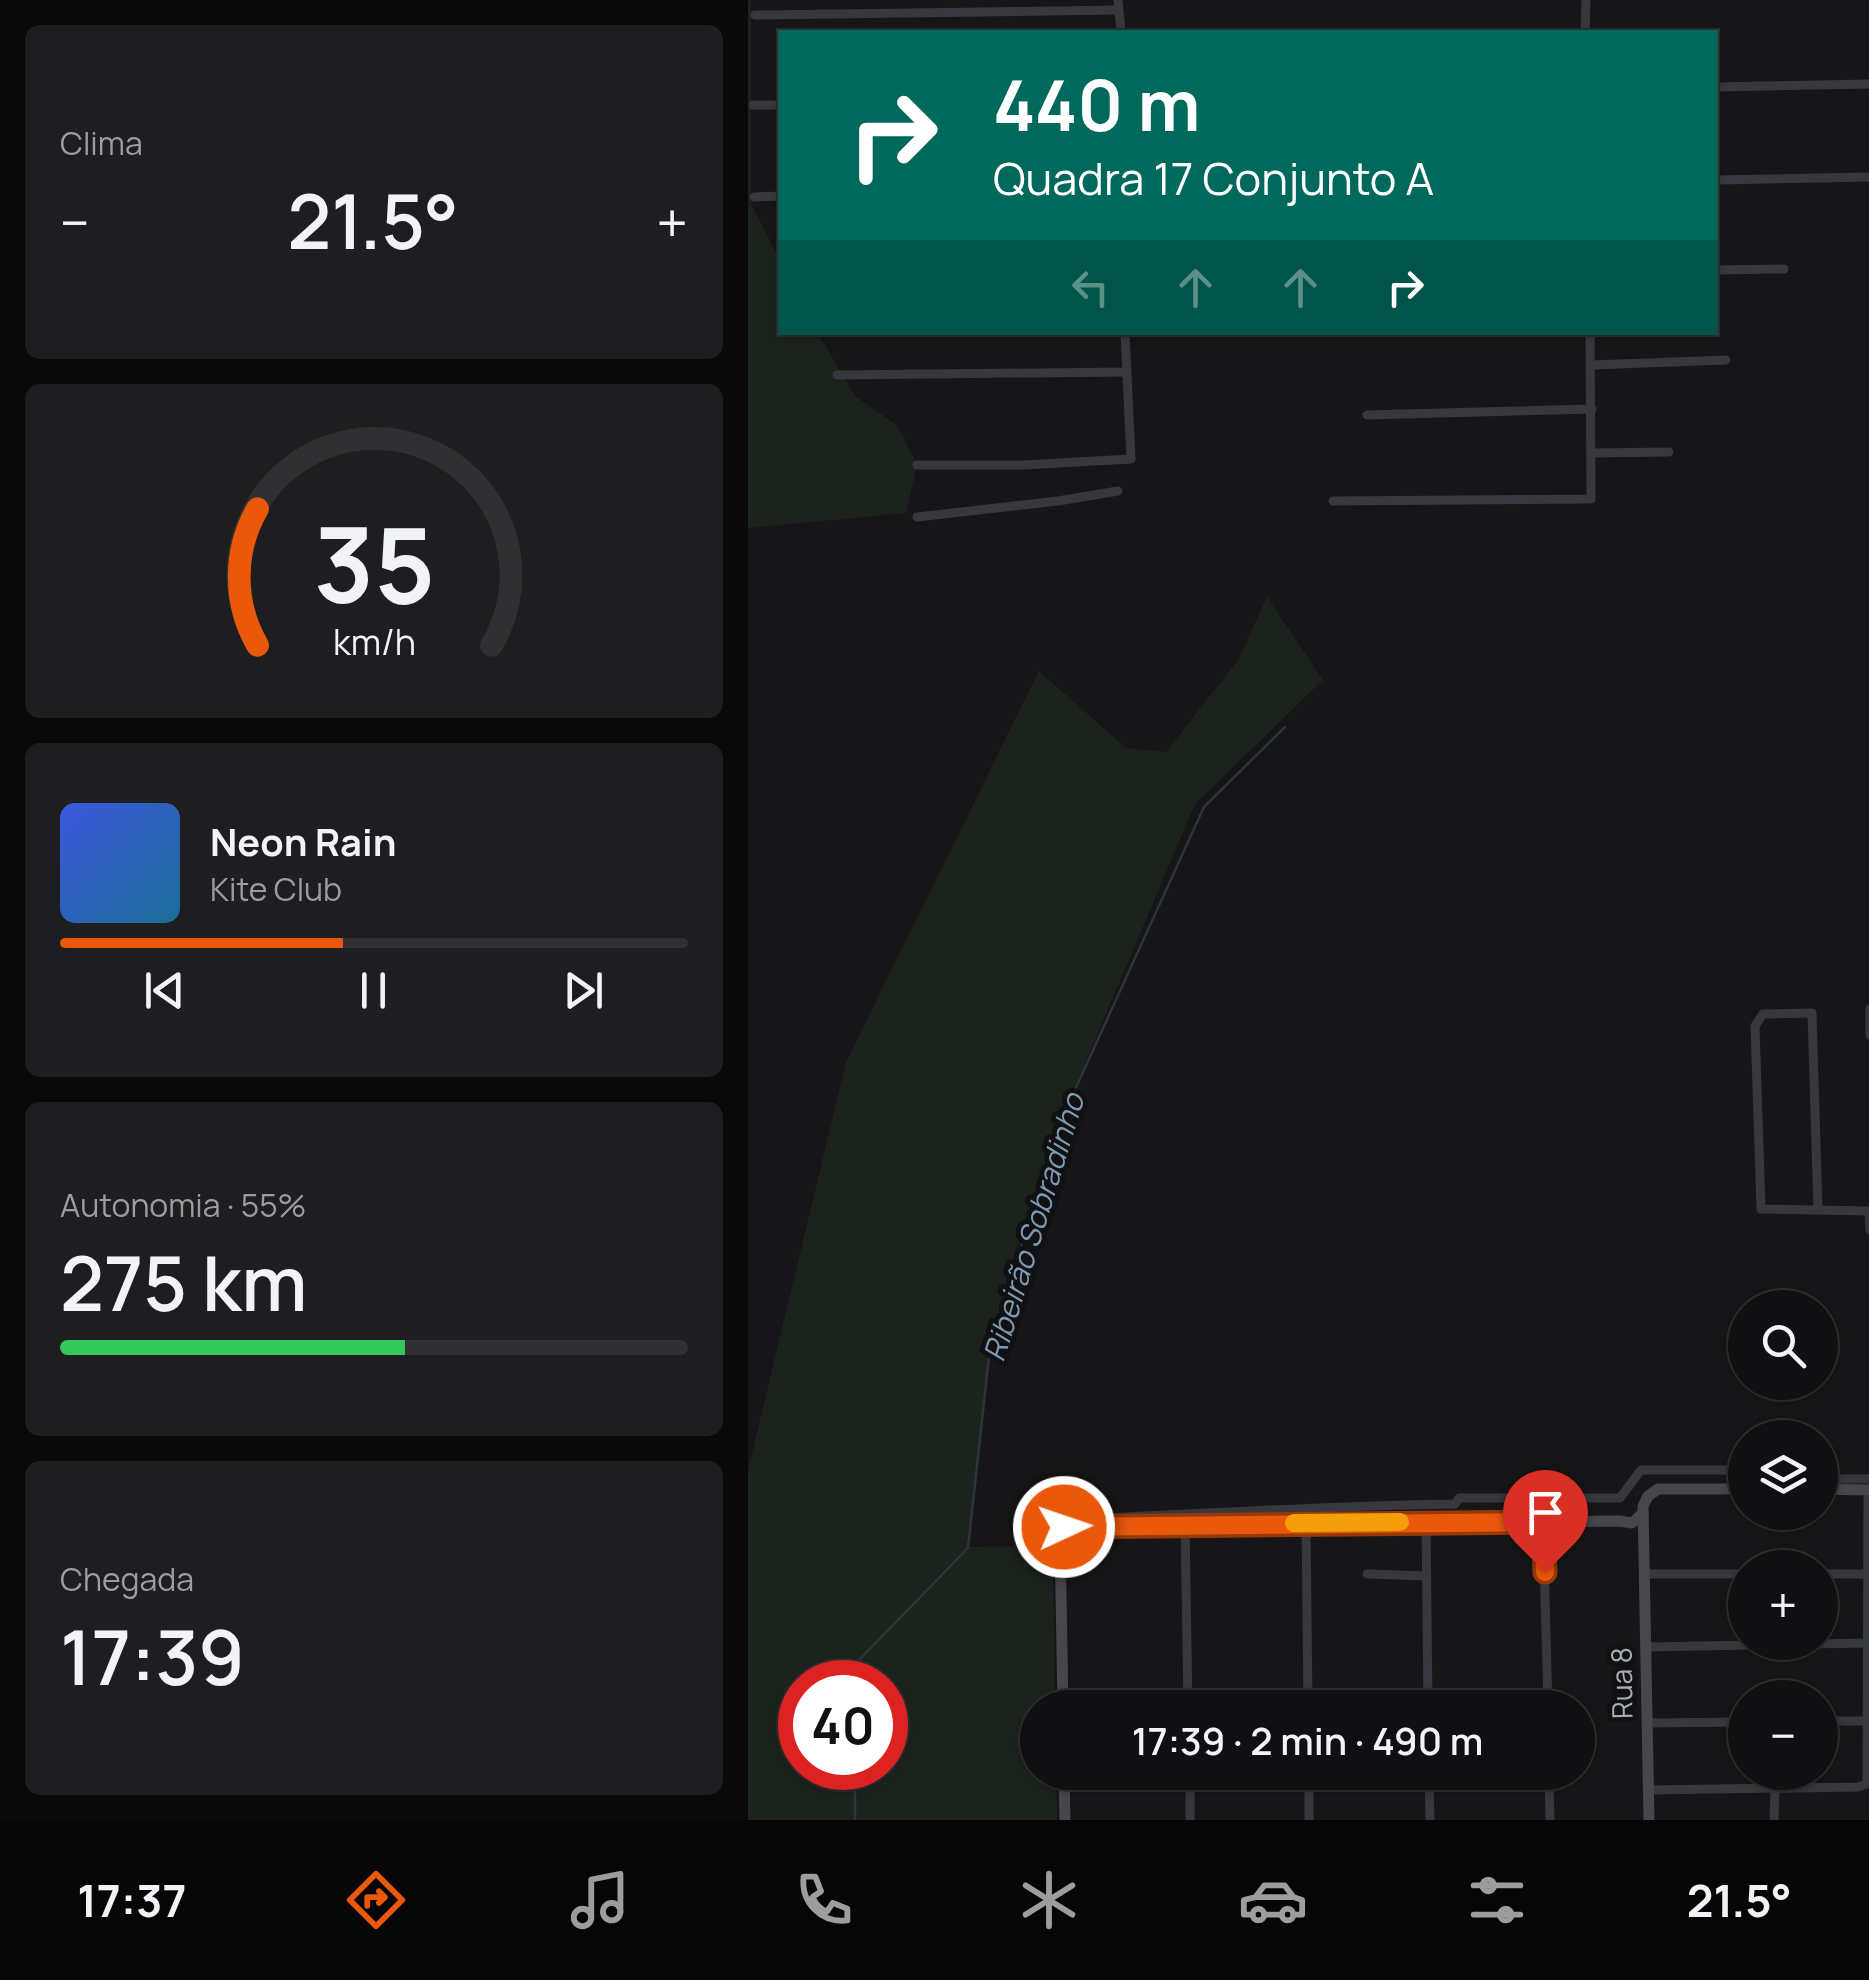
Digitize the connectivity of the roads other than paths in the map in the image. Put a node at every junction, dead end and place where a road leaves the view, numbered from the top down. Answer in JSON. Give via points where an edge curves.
{"nodes":[{"id":1,"x":1586,"y":0,"type":"edge"},
{"id":2,"x":1118,"y":5,"type":"edge"},
{"id":3,"x":755,"y":15,"type":"dead end"},
{"id":4,"x":1121,"y":30,"type":"edge"},
{"id":5,"x":1585,"y":30,"type":"edge"},
{"id":6,"x":1870,"y":84,"type":"edge"},
{"id":7,"x":1718,"y":86,"type":"edge"},
{"id":8,"x":778,"y":104,"type":"edge"},
{"id":9,"x":753,"y":105,"type":"dead end"},
{"id":10,"x":1870,"y":177,"type":"edge"},
{"id":11,"x":1718,"y":180,"type":"edge"},
{"id":12,"x":778,"y":196,"type":"edge"},
{"id":13,"x":754,"y":197,"type":"dead end"},
{"id":14,"x":1784,"y":269,"type":"dead end"},
{"id":15,"x":1718,"y":270,"type":"edge"},
{"id":16,"x":1125,"y":335,"type":"edge"},
{"id":17,"x":1590,"y":335,"type":"edge"},
{"id":18,"x":1726,"y":360,"type":"dead end"},
{"id":19,"x":1592,"y":364,"type":"junction"},
{"id":20,"x":1125,"y":372,"type":"junction"},
{"id":21,"x":837,"y":375,"type":"dead end"},
{"id":22,"x":1592,"y":409,"type":"junction"},
{"id":23,"x":1367,"y":415,"type":"dead end"},
{"id":24,"x":1669,"y":452,"type":"dead end"},
{"id":25,"x":1593,"y":453,"type":"junction"},
{"id":26,"x":918,"y":466,"type":"dead end"},
{"id":27,"x":1118,"y":490,"type":"dead end"},
{"id":28,"x":1333,"y":501,"type":"dead end"},
{"id":29,"x":917,"y":516,"type":"dead end"},
{"id":30,"x":1869,"y":1008,"type":"edge"},
{"id":31,"x":1870,"y":1035,"type":"edge"},
{"id":32,"x":1818,"y":1210,"type":"junction"},
{"id":33,"x":1869,"y":1211,"type":"edge"},
{"id":34,"x":1870,"y":1230,"type":"edge"},
{"id":35,"x":1728,"y":1470,"type":"edge"},
{"id":36,"x":1838,"y":1482,"type":"edge"},
{"id":37,"x":1869,"y":1486,"type":"edge"},
{"id":38,"x":1728,"y":1489,"type":"edge"},
{"id":39,"x":1838,"y":1489,"type":"edge"},
{"id":40,"x":1643,"y":1513,"type":"junction"},
{"id":41,"x":1620,"y":1521,"type":"junction"},
{"id":42,"x":1426,"y":1522,"type":"junction"},
{"id":43,"x":1543,"y":1522,"type":"junction"},
{"id":44,"x":1306,"y":1523,"type":"junction"},
{"id":45,"x":1185,"y":1524,"type":"junction"},
{"id":46,"x":1062,"y":1533,"type":"junction"},
{"id":47,"x":1643,"y":1546,"type":"junction"},
{"id":48,"x":1367,"y":1574,"type":"dead end"},
{"id":49,"x":1645,"y":1574,"type":"junction"},
{"id":50,"x":1728,"y":1574,"type":"edge"},
{"id":51,"x":1838,"y":1574,"type":"edge"},
{"id":52,"x":1867,"y":1574,"type":"junction"},
{"id":53,"x":1426,"y":1576,"type":"junction"},
{"id":54,"x":1868,"y":1643,"type":"edge"},
{"id":55,"x":1646,"y":1647,"type":"junction"},
{"id":56,"x":1063,"y":1690,"type":"edge"},
{"id":57,"x":1188,"y":1690,"type":"edge"},
{"id":58,"x":1308,"y":1690,"type":"edge"},
{"id":59,"x":1428,"y":1690,"type":"edge"},
{"id":60,"x":1548,"y":1690,"type":"edge"},
{"id":61,"x":1868,"y":1721,"type":"edge"},
{"id":62,"x":1728,"y":1722,"type":"edge"},
{"id":63,"x":1838,"y":1722,"type":"edge"},
{"id":64,"x":1647,"y":1723,"type":"junction"},
{"id":65,"x":1064,"y":1790,"type":"edge"},
{"id":66,"x":1190,"y":1790,"type":"edge"},
{"id":67,"x":1308,"y":1790,"type":"edge"},
{"id":68,"x":1429,"y":1790,"type":"edge"},
{"id":69,"x":1549,"y":1790,"type":"edge"},
{"id":70,"x":1648,"y":1790,"type":"junction"},
{"id":71,"x":1775,"y":1791,"type":"junction"},
{"id":72,"x":1065,"y":1820,"type":"edge"},
{"id":73,"x":1190,"y":1820,"type":"edge"},
{"id":74,"x":1309,"y":1820,"type":"edge"},
{"id":75,"x":1430,"y":1820,"type":"edge"},
{"id":76,"x":1550,"y":1820,"type":"edge"},
{"id":77,"x":1649,"y":1820,"type":"edge"},
{"id":78,"x":1774,"y":1820,"type":"edge"}],
"edges":[{"from":1,"to":5,"type":"street"},
{"from":2,"to":3,"type":"street"},
{"from":2,"to":4,"type":"street"},
{"from":6,"to":7,"type":"street"},
{"from":8,"to":9,"type":"street"},
{"from":10,"to":11,"type":"street"},
{"from":12,"to":13,"type":"street"},
{"from":14,"to":15,"type":"street"},
{"from":16,"to":20,"type":"street"},
{"from":17,"to":19,"type":"street"},
{"from":18,"to":19,"type":"street"},
{"from":19,"to":22,"type":"street"},
{"from":20,"to":21,"type":"street"},
{"from":20,"to":26,"type":"street","via":[[1131,459]]},
{"from":22,"to":23,"type":"street"},
{"from":22,"to":25,"type":"street"},
{"from":24,"to":25,"type":"street"},
{"from":25,"to":28,"type":"street","via":[[1591,499]]},
{"from":27,"to":29,"type":"street"},
{"from":30,"to":31,"type":"street"},
{"from":32,"to":32,"type":"street","via":[[1812,1013],[1768,1012],[1755,1026],[1760,1207]]},
{"from":32,"to":33,"type":"street"},
{"from":33,"to":34,"type":"street"},
{"from":35,"to":46,"type":"street","via":[[1640,1470],[1620,1498],[1459,1498],[1455,1504],[1062,1520]]},
{"from":36,"to":37,"type":"street"},
{"from":37,"to":39,"type":"street"},
{"from":37,"to":52,"type":"street"},
{"from":38,"to":40,"type":"street","via":[[1658,1489]]},
{"from":40,"to":41,"type":"street","via":[[1636,1523]]},
{"from":40,"to":47,"type":"street","name":"Rua 8"},
{"from":41,"to":43,"type":"street"},
{"from":41,"to":47,"type":"street"},
{"from":42,"to":43,"type":"street"},
{"from":42,"to":44,"type":"street"},
{"from":42,"to":53,"type":"street"},
{"from":43,"to":60,"type":"street"},
{"from":44,"to":45,"type":"street"},
{"from":44,"to":58,"type":"street"},
{"from":45,"to":46,"type":"street"},
{"from":45,"to":57,"type":"street"},
{"from":46,"to":56,"type":"street"},
{"from":47,"to":49,"type":"street","name":"Rua 8"},
{"from":48,"to":53,"type":"street"},
{"from":49,"to":50,"type":"street"},
{"from":49,"to":55,"type":"street","name":"Rua 8"},
{"from":51,"to":52,"type":"street"},
{"from":52,"to":54,"type":"street"},
{"from":53,"to":59,"type":"street"},
{"from":54,"to":55,"type":"street"},
{"from":54,"to":61,"type":"street"},
{"from":55,"to":64,"type":"street","name":"Rua 8"},
{"from":61,"to":63,"type":"street"},
{"from":61,"to":71,"type":"street","via":[[1869,1780],[1863,1786]]},
{"from":62,"to":64,"type":"street"},
{"from":64,"to":70,"type":"street","name":"Rua 8"},
{"from":65,"to":72,"type":"street"},
{"from":66,"to":73,"type":"street"},
{"from":67,"to":74,"type":"street"},
{"from":68,"to":75,"type":"street"},
{"from":69,"to":76,"type":"street"},
{"from":70,"to":71,"type":"street"},
{"from":70,"to":77,"type":"street","name":"Rua 8"},
{"from":71,"to":78,"type":"street"}]}
